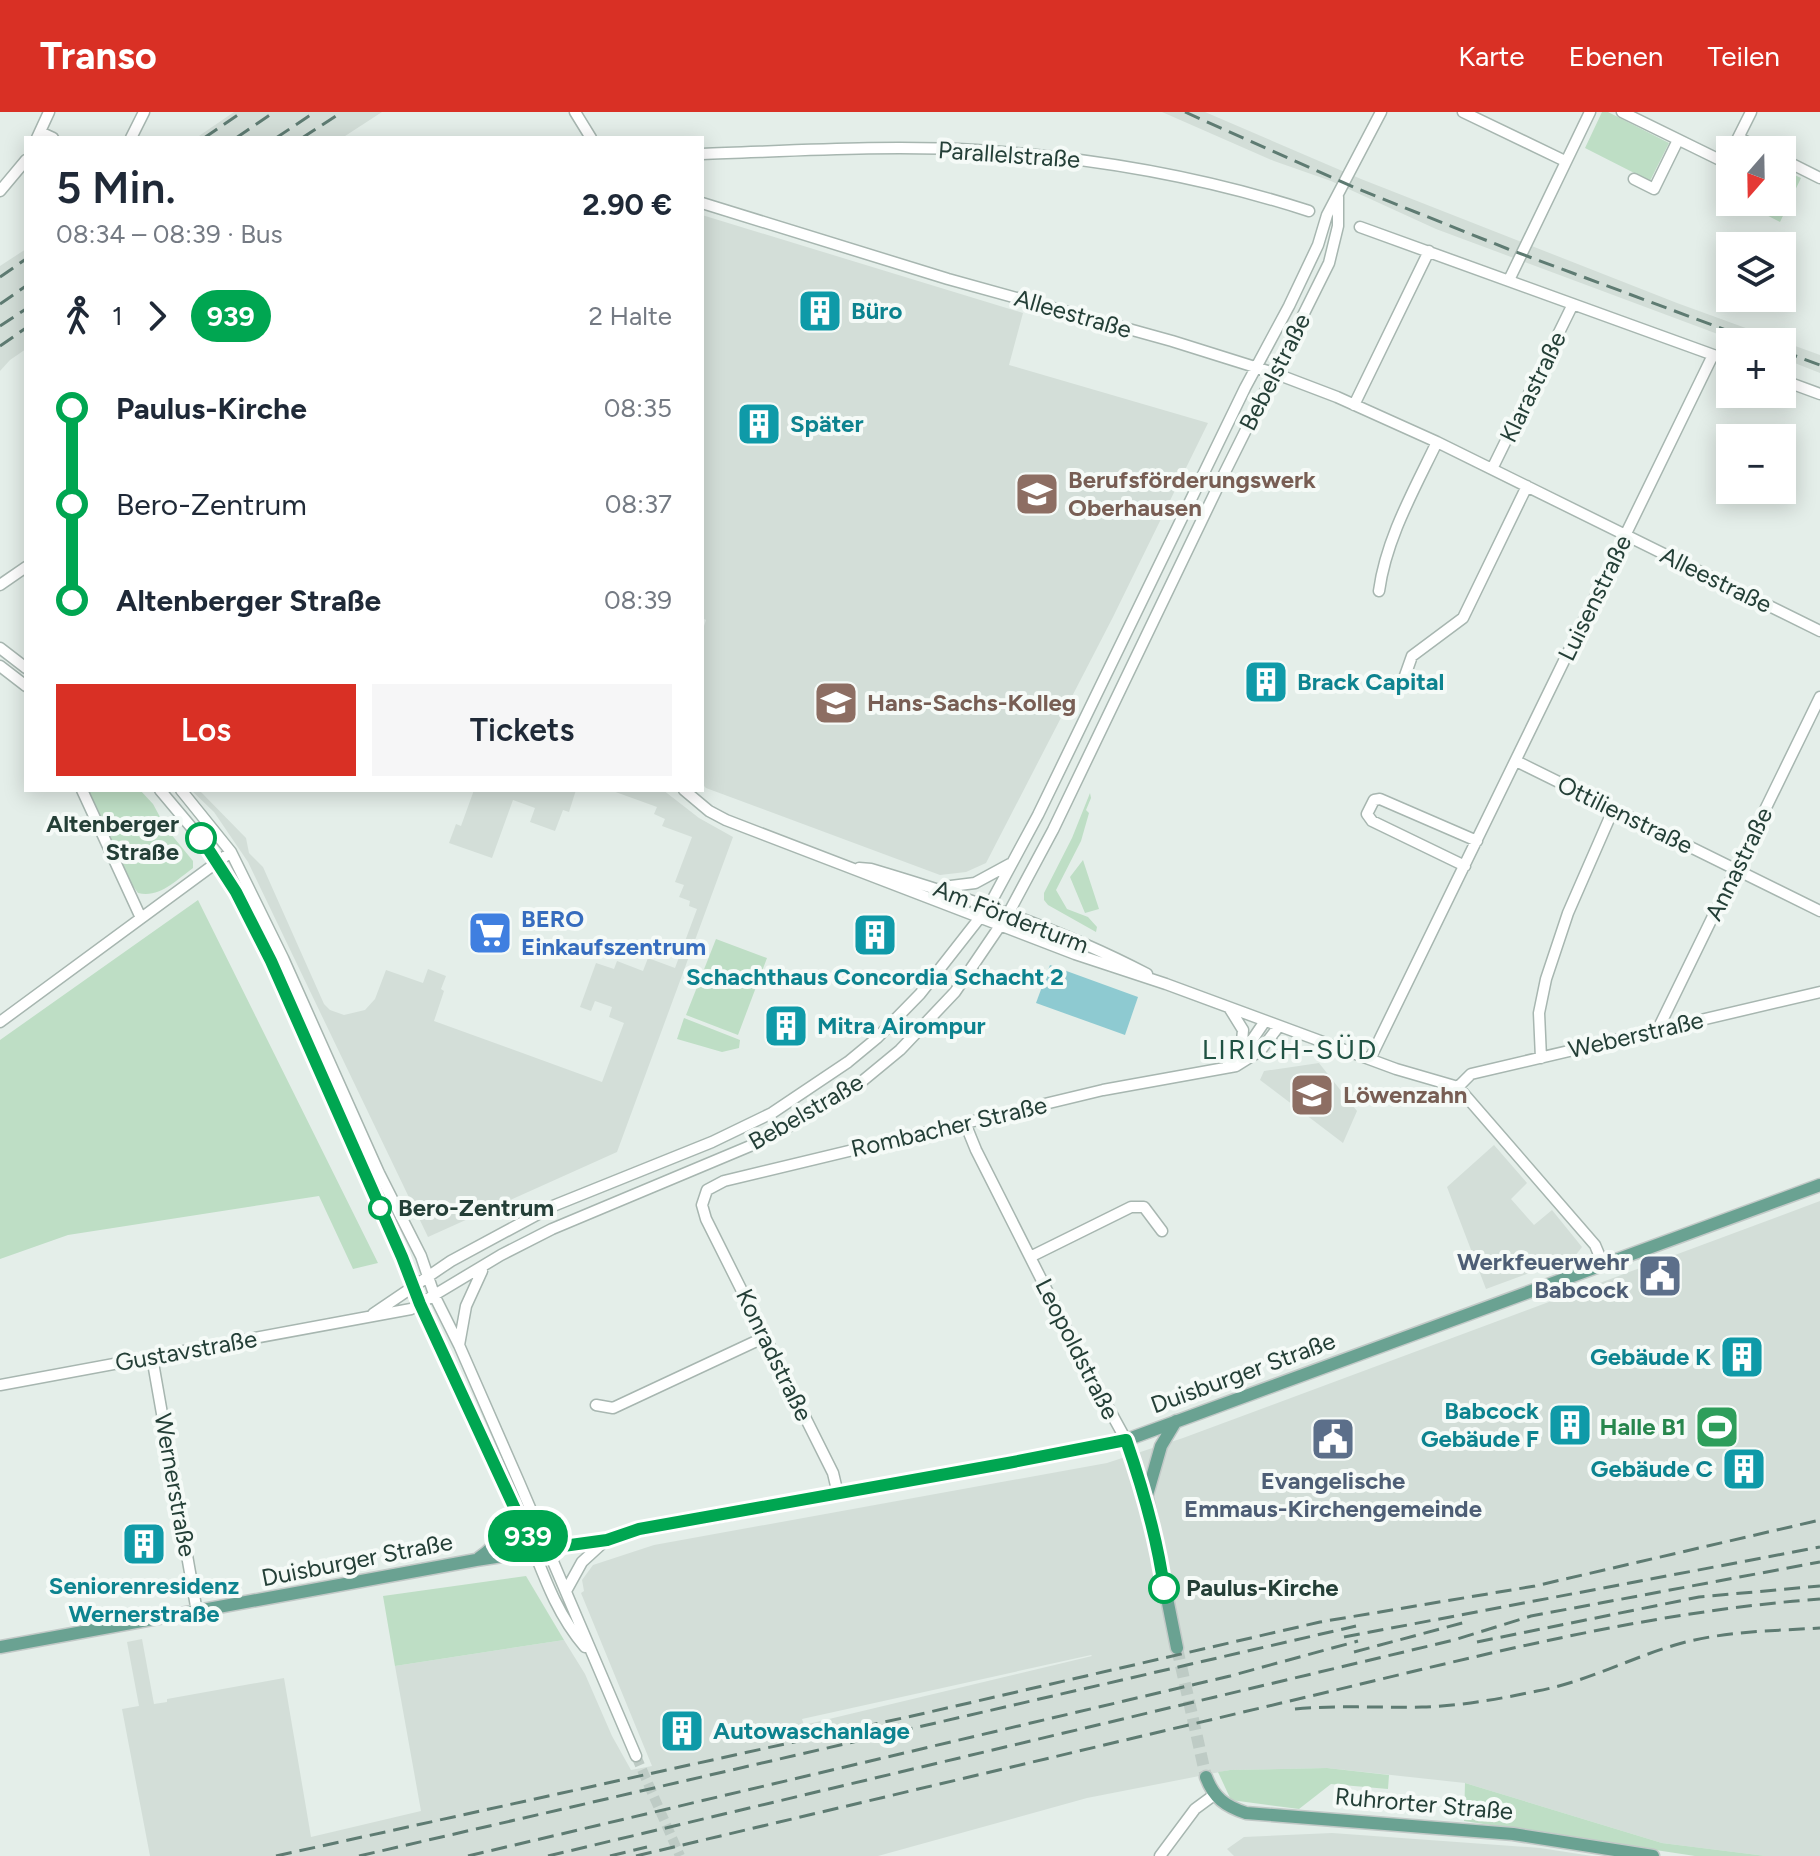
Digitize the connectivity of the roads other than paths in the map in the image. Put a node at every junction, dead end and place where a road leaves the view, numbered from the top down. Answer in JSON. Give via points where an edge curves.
{"nodes":[{"id":1,"x":49,"y":112,"type":"edge"},
{"id":2,"x":144,"y":112,"type":"edge"},
{"id":3,"x":575,"y":112,"type":"edge"},
{"id":4,"x":1381,"y":112,"type":"edge"},
{"id":5,"x":1463,"y":112,"type":"edge"},
{"id":6,"x":1590,"y":112,"type":"edge"},
{"id":7,"x":1622,"y":112,"type":"edge"},
{"id":8,"x":1751,"y":112,"type":"edge"},
{"id":9,"x":38,"y":135,"type":"edge"},
{"id":10,"x":132,"y":136,"type":"edge"},
{"id":11,"x":590,"y":136,"type":"edge"},
{"id":12,"x":1740,"y":136,"type":"edge"},
{"id":13,"x":1678,"y":140,"type":"junction"},
{"id":14,"x":704,"y":154,"type":"edge"},
{"id":15,"x":1716,"y":158,"type":"edge"},
{"id":16,"x":1565,"y":161,"type":"junction"},
{"id":17,"x":24,"y":162,"type":"edge"},
{"id":18,"x":1796,"y":166,"type":"edge"},
{"id":19,"x":1820,"y":178,"type":"edge"},
{"id":20,"x":1634,"y":179,"type":"dead end"},
{"id":21,"x":0,"y":191,"type":"edge"},
{"id":22,"x":1338,"y":197,"type":"junction"},
{"id":23,"x":704,"y":204,"type":"edge"},
{"id":24,"x":1309,"y":211,"type":"dead end"},
{"id":25,"x":1360,"y":227,"type":"dead end"},
{"id":26,"x":1429,"y":251,"type":"junction"},
{"id":27,"x":1509,"y":280,"type":"junction"},
{"id":28,"x":1573,"y":304,"type":"junction"},
{"id":29,"x":1713,"y":355,"type":"junction"},
{"id":30,"x":1716,"y":356,"type":"edge"},
{"id":31,"x":1256,"y":367,"type":"junction"},
{"id":32,"x":1274,"y":373,"type":"junction"},
{"id":33,"x":1796,"y":385,"type":"edge"},
{"id":34,"x":1820,"y":394,"type":"edge"},
{"id":35,"x":1354,"y":405,"type":"junction"},
{"id":36,"x":1437,"y":442,"type":"junction"},
{"id":37,"x":1492,"y":469,"type":"junction"},
{"id":38,"x":1527,"y":486,"type":"junction"},
{"id":39,"x":1625,"y":535,"type":"junction"},
{"id":40,"x":24,"y":568,"type":"edge"},
{"id":41,"x":0,"y":585,"type":"edge"},
{"id":42,"x":1379,"y":591,"type":"dead end"},
{"id":43,"x":1134,"y":618,"type":"junction"},
{"id":44,"x":1151,"y":628,"type":"junction"},
{"id":45,"x":1820,"y":631,"type":"edge"},
{"id":46,"x":0,"y":648,"type":"edge"},
{"id":47,"x":0,"y":666,"type":"edge"},
{"id":48,"x":24,"y":666,"type":"edge"},
{"id":49,"x":24,"y":684,"type":"edge"},
{"id":50,"x":1401,"y":687,"type":"dead end"},
{"id":51,"x":1820,"y":697,"type":"edge"},
{"id":52,"x":1516,"y":761,"type":"junction"},
{"id":53,"x":83,"y":792,"type":"edge"},
{"id":54,"x":162,"y":792,"type":"edge"},
{"id":55,"x":183,"y":792,"type":"edge"},
{"id":56,"x":686,"y":792,"type":"edge"},
{"id":57,"x":1613,"y":810,"type":"junction"},
{"id":58,"x":1477,"y":841,"type":"junction"},
{"id":59,"x":231,"y":852,"type":"junction"},
{"id":60,"x":218,"y":862,"type":"junction"},
{"id":61,"x":1011,"y":863,"type":"junction"},
{"id":62,"x":1465,"y":866,"type":"junction"},
{"id":63,"x":850,"y":867,"type":"junction"},
{"id":64,"x":1735,"y":869,"type":"junction"},
{"id":65,"x":921,"y":883,"type":"junction"},
{"id":66,"x":989,"y":906,"type":"junction"},
{"id":67,"x":1820,"y":911,"type":"edge"},
{"id":68,"x":1008,"y":914,"type":"junction"},
{"id":69,"x":979,"y":916,"type":"junction"},
{"id":70,"x":141,"y":918,"type":"junction"},
{"id":71,"x":1000,"y":926,"type":"junction"},
{"id":72,"x":1166,"y":984,"type":"junction"},
{"id":73,"x":1820,"y":992,"type":"edge"},
{"id":74,"x":1228,"y":1007,"type":"junction"},
{"id":75,"x":1265,"y":1021,"type":"junction"},
{"id":76,"x":0,"y":1022,"type":"edge"},
{"id":77,"x":1279,"y":1026,"type":"junction"},
{"id":78,"x":1657,"y":1031,"type":"junction"},
{"id":79,"x":1241,"y":1054,"type":"junction"},
{"id":80,"x":1541,"y":1058,"type":"junction"},
{"id":81,"x":1370,"y":1059,"type":"junction"},
{"id":82,"x":1224,"y":1068,"type":"junction"},
{"id":83,"x":1458,"y":1087,"type":"junction"},
{"id":84,"x":965,"y":1123,"type":"junction"},
{"id":85,"x":635,"y":1172,"type":"junction"},
{"id":86,"x":1820,"y":1185,"type":"edge"},
{"id":87,"x":625,"y":1197,"type":"junction"},
{"id":88,"x":706,"y":1219,"type":"joint"},
{"id":89,"x":1162,"y":1231,"type":"dead end"},
{"id":90,"x":1030,"y":1257,"type":"junction"},
{"id":91,"x":1603,"y":1264,"type":"junction"},
{"id":92,"x":484,"y":1267,"type":"junction"},
{"id":93,"x":428,"y":1276,"type":"junction"},
{"id":94,"x":414,"y":1286,"type":"junction"},
{"id":95,"x":435,"y":1297,"type":"junction"},
{"id":96,"x":420,"y":1304,"type":"junction"},
{"id":97,"x":372,"y":1315,"type":"junction"},
{"id":98,"x":765,"y":1337,"type":"junction"},
{"id":99,"x":459,"y":1345,"type":"junction"},
{"id":100,"x":152,"y":1357,"type":"junction"},
{"id":101,"x":0,"y":1385,"type":"edge"},
{"id":102,"x":596,"y":1405,"type":"dead end"},
{"id":103,"x":1176,"y":1421,"type":"junction"},
{"id":104,"x":1126,"y":1440,"type":"junction"},
{"id":105,"x":838,"y":1494,"type":"junction"},
{"id":106,"x":1147,"y":1498,"type":"junction"},
{"id":107,"x":514,"y":1502,"type":"junction"},
{"id":108,"x":607,"y":1540,"type":"junction"},
{"id":109,"x":548,"y":1548,"type":"junction"},
{"id":110,"x":534,"y":1550,"type":"junction"},
{"id":111,"x":476,"y":1560,"type":"junction"},
{"id":112,"x":566,"y":1591,"type":"junction"},
{"id":113,"x":197,"y":1612,"type":"junction"},
{"id":114,"x":0,"y":1647,"type":"edge"},
{"id":115,"x":1177,"y":1648,"type":"tunnel mouth"},
{"id":116,"x":591,"y":1655,"type":"junction"},
{"id":117,"x":636,"y":1756,"type":"tunnel mouth"},
{"id":118,"x":1206,"y":1777,"type":"tunnel mouth"},
{"id":119,"x":1214,"y":1795,"type":"junction"},
{"id":120,"x":1160,"y":1856,"type":"edge"},
{"id":121,"x":1653,"y":1856,"type":"edge"}],
"edges":[{"from":1,"to":9,"type":"street"},
{"from":2,"to":10,"type":"street"},
{"from":3,"to":11,"type":"street"},
{"from":4,"to":22,"type":"street","name":"Bebelstraße"},
{"from":5,"to":16,"type":"street"},
{"from":6,"to":16,"type":"street"},
{"from":7,"to":13,"type":"street"},
{"from":8,"to":12,"type":"street"},
{"from":13,"to":15,"type":"street"},
{"from":13,"to":20,"type":"street","via":[[1654,189]]},
{"from":14,"to":24,"type":"street","name":"Parallelstraße","via":[[941,149],[1022,154],[1181,177]]},
{"from":16,"to":27,"type":"street"},
{"from":17,"to":21,"type":"street"},
{"from":18,"to":19,"type":"street"},
{"from":22,"to":31,"type":"street","name":"Bebelstraße"},
{"from":22,"to":32,"type":"street","name":"Bebelstraße","via":[[1329,263]]},
{"from":23,"to":31,"type":"street","name":"Alleestraße"},
{"from":25,"to":26,"type":"street"},
{"from":26,"to":27,"type":"street"},
{"from":26,"to":35,"type":"street"},
{"from":27,"to":28,"type":"street"},
{"from":28,"to":29,"type":"street"},
{"from":28,"to":37,"type":"street","name":"Klarastraße"},
{"from":29,"to":30,"type":"street"},
{"from":29,"to":39,"type":"street","name":"Luisenstraße"},
{"from":31,"to":32,"type":"street","name":"Alleestraße"},
{"from":31,"to":43,"type":"street","name":"Bebelstraße"},
{"from":32,"to":35,"type":"street","name":"Alleestraße"},
{"from":32,"to":44,"type":"street","name":"Bebelstraße"},
{"from":33,"to":34,"type":"street"},
{"from":35,"to":36,"type":"street","name":"Alleestraße"},
{"from":36,"to":37,"type":"street","name":"Alleestraße"},
{"from":36,"to":42,"type":"street","via":[[1394,538]]},
{"from":37,"to":38,"type":"street","name":"Alleestraße"},
{"from":38,"to":39,"type":"street","name":"Alleestraße"},
{"from":38,"to":50,"type":"street","via":[[1463,618],[1412,656]]},
{"from":39,"to":45,"type":"street","name":"Alleestraße"},
{"from":39,"to":52,"type":"street","name":"Luisenstraße"},
{"from":40,"to":41,"type":"street"},
{"from":43,"to":44,"type":"street"},
{"from":43,"to":61,"type":"street","name":"Bebelstraße"},
{"from":44,"to":68,"type":"street","name":"Bebelstraße"},
{"from":46,"to":48,"type":"street"},
{"from":47,"to":49,"type":"street"},
{"from":51,"to":64,"type":"street","name":"Annastraße"},
{"from":52,"to":57,"type":"street","name":"Ottilienstraße"},
{"from":52,"to":58,"type":"street","name":"Luisenstraße"},
{"from":53,"to":70,"type":"street"},
{"from":54,"to":60,"type":"street"},
{"from":55,"to":59,"type":"street"},
{"from":56,"to":63,"type":"street","name":"Am Förderturm","via":[[726,820]]},
{"from":57,"to":64,"type":"street","name":"Ottilienstraße"},
{"from":57,"to":80,"type":"street","via":[[1546,979],[1539,1013]]},
{"from":58,"to":62,"type":"street","name":"Luisenstraße"},
{"from":58,"to":62,"type":"street","via":[[1380,799],[1370,807],[1372,821]]},
{"from":59,"to":60,"type":"street"},
{"from":59,"to":93,"type":"street"},
{"from":60,"to":70,"type":"street"},
{"from":60,"to":94,"type":"street","via":[[271,961]]},
{"from":61,"to":65,"type":"street","via":[[967,886]]},
{"from":61,"to":66,"type":"street","name":"Bebelstraße"},
{"from":62,"to":81,"type":"street","name":"Luisenstraße"},
{"from":63,"to":65,"type":"street","name":"Am Förderturm"},
{"from":63,"to":69,"type":"street","name":"Am Förderturm"},
{"from":64,"to":67,"type":"street","name":"Ottilienstraße"},
{"from":64,"to":78,"type":"street","name":"Annastraße"},
{"from":65,"to":66,"type":"street","name":"Am Förderturm"},
{"from":66,"to":68,"type":"street","name":"Am Förderturm"},
{"from":66,"to":69,"type":"street","name":"Bebelstraße"},
{"from":68,"to":71,"type":"street","name":"Bebelstraße"},
{"from":68,"to":72,"type":"street","name":"Am Förderturm"},
{"from":69,"to":71,"type":"street","name":"Am Förderturm"},
{"from":69,"to":85,"type":"street","name":"Bebelstraße","via":[[920,994],[848,1062],[751,1124]]},
{"from":70,"to":76,"type":"street"},
{"from":71,"to":72,"type":"street","name":"Am Förderturm"},
{"from":71,"to":87,"type":"street","name":"Bebelstraße","via":[[932,1018],[860,1083],[762,1141]]},
{"from":72,"to":74,"type":"street","name":"Am Förderturm"},
{"from":73,"to":78,"type":"street","name":"Weberstraße"},
{"from":74,"to":75,"type":"street","name":"Am Förderturm"},
{"from":74,"to":79,"type":"street","via":[[1243,1030]]},
{"from":75,"to":77,"type":"street","name":"Am Förderturm"},
{"from":75,"to":79,"type":"street","name":"Rombacher Straße"},
{"from":77,"to":81,"type":"street","name":"Am Förderturm"},
{"from":77,"to":82,"type":"street","name":"Rombacher Straße","via":[[1253,1057]]},
{"from":78,"to":80,"type":"street","name":"Weberstraße"},
{"from":79,"to":82,"type":"street","name":"Rombacher Straße"},
{"from":80,"to":83,"type":"street","name":"Weberstraße","via":[[1471,1074]]},
{"from":81,"to":83,"type":"street","name":"Am Förderturm"},
{"from":82,"to":84,"type":"street","name":"Rombacher Straße"},
{"from":83,"to":91,"type":"street","via":[[1595,1245]]},
{"from":84,"to":88,"type":"street","name":"Rombacher Straße","via":[[718,1183],[704,1195]]},
{"from":84,"to":90,"type":"street","name":"Leopoldstraße"},
{"from":85,"to":87,"type":"street"},
{"from":85,"to":93,"type":"street","name":"Bebelstraße","via":[[502,1231]]},
{"from":86,"to":91,"type":"main road","name":"Duisburger Straße"},
{"from":87,"to":92,"type":"street","name":"Bebelstraße"},
{"from":88,"to":98,"type":"street","name":"Konradstraße"},
{"from":89,"to":90,"type":"street","name":"Leopoldstraße","via":[[1144,1207],[1131,1207]]},
{"from":90,"to":104,"type":"street","name":"Leopoldstraße"},
{"from":91,"to":103,"type":"main road","name":"Duisburger Straße"},
{"from":92,"to":95,"type":"street","name":"Bebelstraße"},
{"from":92,"to":99,"type":"street","via":[[468,1299]]},
{"from":93,"to":94,"type":"street","name":"Bebelstraße"},
{"from":93,"to":95,"type":"street"},
{"from":94,"to":96,"type":"street"},
{"from":94,"to":97,"type":"street","name":"Gustavstraße"},
{"from":95,"to":96,"type":"street","name":"Bebelstraße"},
{"from":95,"to":99,"type":"street"},
{"from":96,"to":97,"type":"street","name":"Gustavstraße"},
{"from":96,"to":107,"type":"street"},
{"from":97,"to":100,"type":"street","name":"Gustavstraße"},
{"from":98,"to":102,"type":"street","via":[[613,1408]]},
{"from":98,"to":105,"type":"street","name":"Konradstraße","via":[[833,1473]]},
{"from":99,"to":109,"type":"street"},
{"from":100,"to":101,"type":"street","name":"Gustavstraße"},
{"from":100,"to":113,"type":"street","name":"Wernerstraße"},
{"from":103,"to":104,"type":"main road","name":"Duisburger Straße"},
{"from":103,"to":106,"type":"main road","via":[[1158,1454]]},
{"from":104,"to":105,"type":"main road","name":"Duisburger Straße"},
{"from":104,"to":106,"type":"main road"},
{"from":105,"to":108,"type":"main road","name":"Duisburger Straße","via":[[639,1529]]},
{"from":106,"to":115,"type":"main road"},
{"from":107,"to":110,"type":"street"},
{"from":107,"to":111,"type":"main road","via":[[499,1542]]},
{"from":108,"to":109,"type":"main road","name":"Duisburger Straße"},
{"from":108,"to":112,"type":"street","via":[[582,1562]]},
{"from":109,"to":110,"type":"main road","name":"Duisburger Straße"},
{"from":109,"to":112,"type":"street"},
{"from":110,"to":111,"type":"main road","name":"Duisburger Straße"},
{"from":110,"to":116,"type":"street","via":[[562,1617]]},
{"from":111,"to":113,"type":"main road","name":"Duisburger Straße"},
{"from":112,"to":116,"type":"street"},
{"from":113,"to":114,"type":"main road","name":"Duisburger Straße"},
{"from":116,"to":117,"type":"street"},
{"from":118,"to":119,"type":"main road"},
{"from":119,"to":120,"type":"street","via":[[1195,1809]]},
{"from":119,"to":121,"type":"main road","name":"Ruhrorter Straße","via":[[1233,1809],[1257,1814],[1513,1834]]}]}
